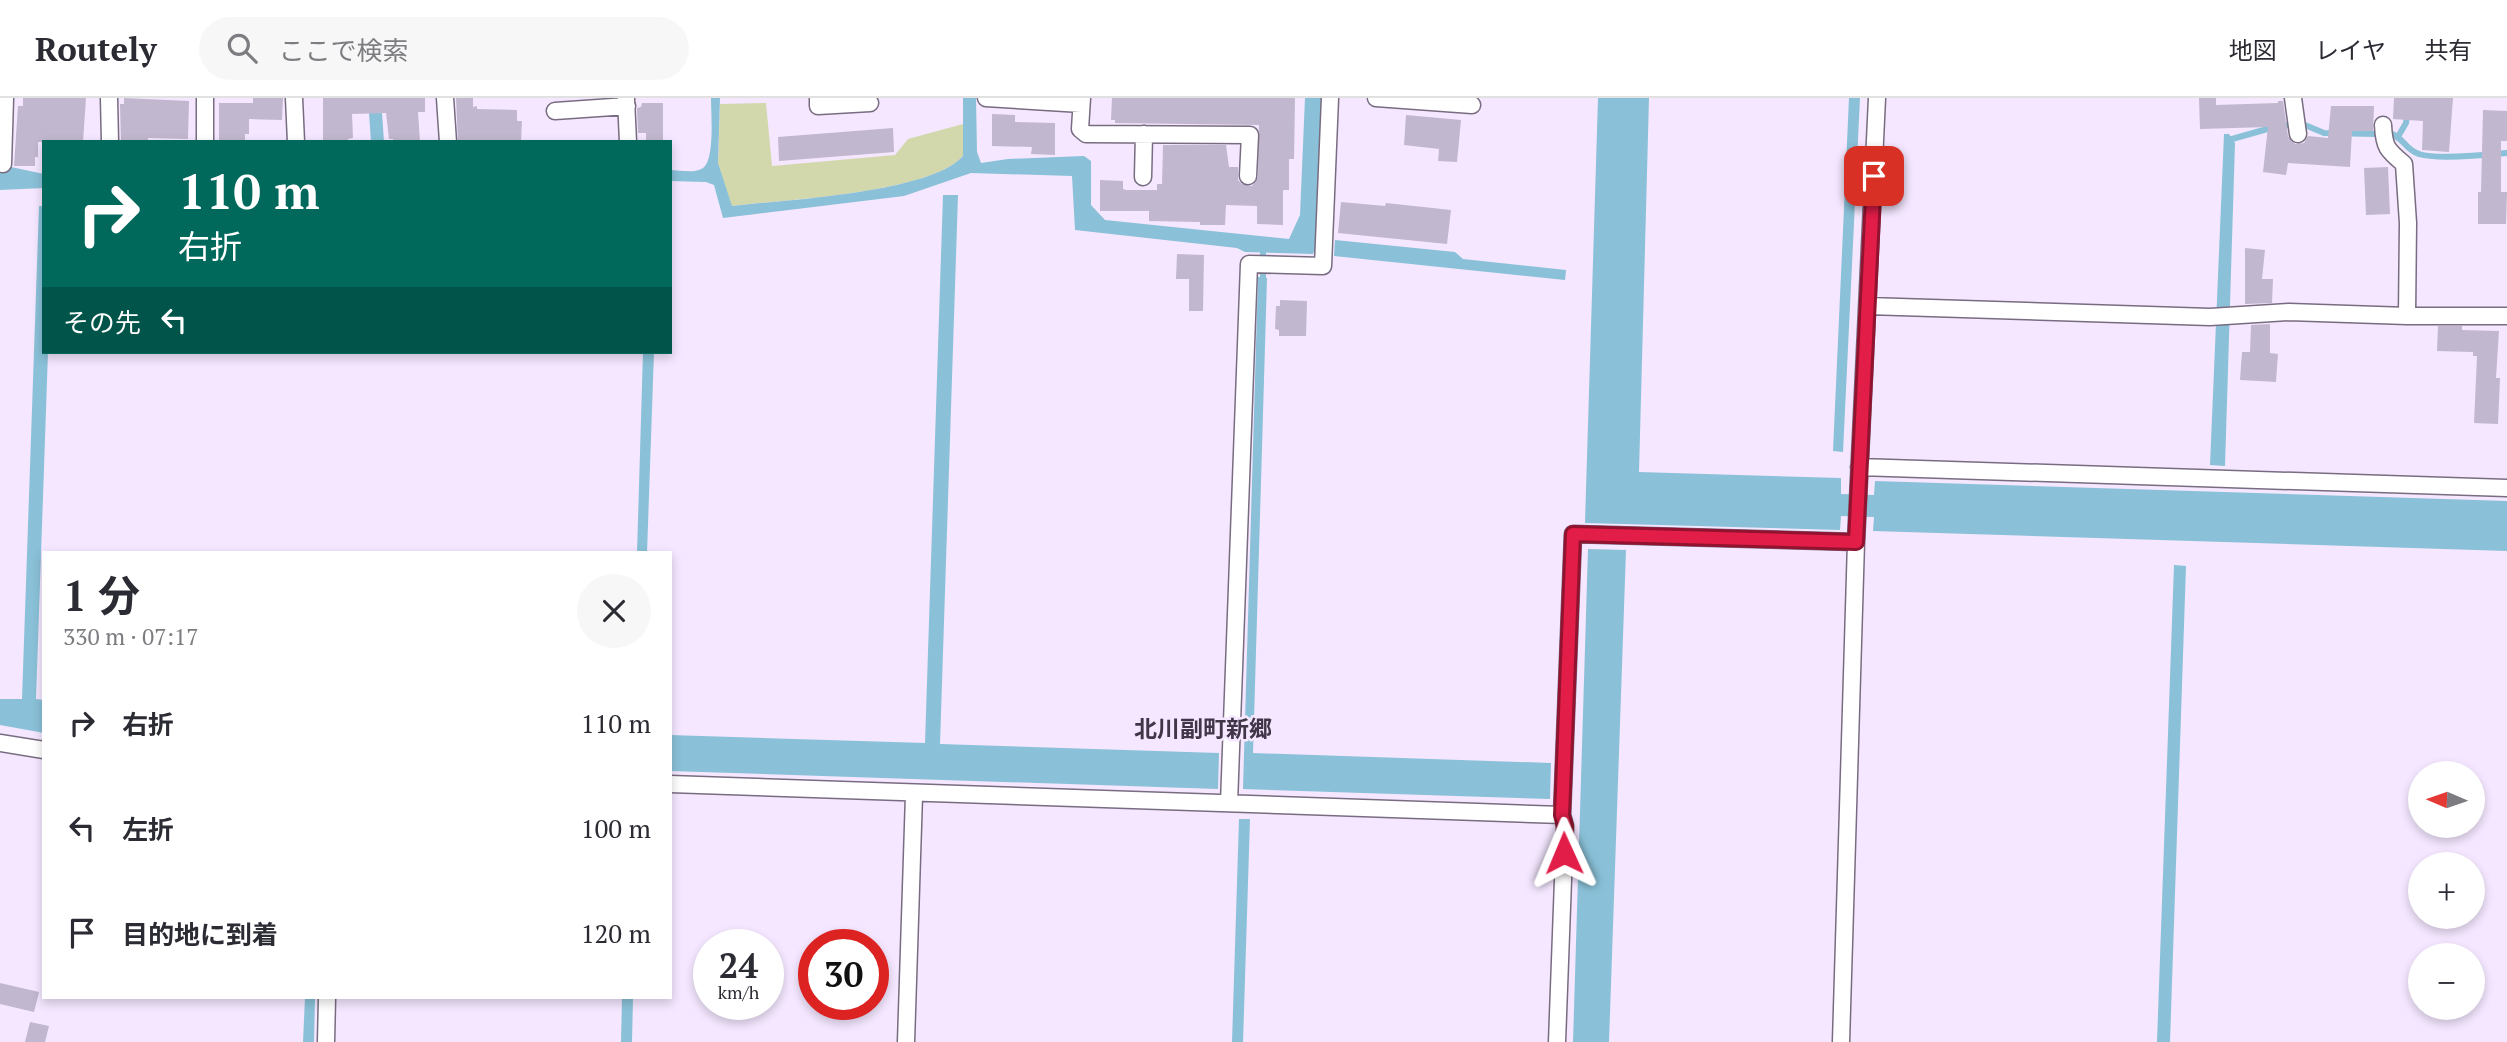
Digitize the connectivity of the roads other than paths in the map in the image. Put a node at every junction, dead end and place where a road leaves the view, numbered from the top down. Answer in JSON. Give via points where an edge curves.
{"nodes":[{"id":1,"x":5,"y":98,"type":"edge"},
{"id":2,"x":109,"y":98,"type":"edge"},
{"id":3,"x":205,"y":98,"type":"edge"},
{"id":4,"x":294,"y":98,"type":"edge"},
{"id":5,"x":445,"y":98,"type":"edge"},
{"id":6,"x":818,"y":98,"type":"edge"},
{"id":7,"x":986,"y":98,"type":"edge"},
{"id":8,"x":1330,"y":98,"type":"edge"},
{"id":9,"x":1376,"y":98,"type":"edge"},
{"id":10,"x":1877,"y":98,"type":"edge"},
{"id":11,"x":2293,"y":98,"type":"edge"},
{"id":12,"x":1082,"y":101,"type":"edge"},
{"id":13,"x":626,"y":102,"type":"edge"},
{"id":14,"x":870,"y":103,"type":"dead end"},
{"id":15,"x":1472,"y":105,"type":"dead end"},
{"id":16,"x":555,"y":111,"type":"dead end"},
{"id":17,"x":2383,"y":125,"type":"dead end"},
{"id":18,"x":1144,"y":134,"type":"junction"},
{"id":19,"x":2298,"y":134,"type":"dead end"},
{"id":20,"x":110,"y":140,"type":"edge"},
{"id":21,"x":205,"y":140,"type":"edge"},
{"id":22,"x":296,"y":140,"type":"edge"},
{"id":23,"x":447,"y":140,"type":"edge"},
{"id":24,"x":628,"y":140,"type":"edge"},
{"id":25,"x":3,"y":164,"type":"dead end"},
{"id":26,"x":1248,"y":176,"type":"dead end"},
{"id":27,"x":1143,"y":177,"type":"dead end"},
{"id":28,"x":1868,"y":306,"type":"junction"},
{"id":29,"x":2407,"y":316,"type":"junction"},
{"id":30,"x":2507,"y":316,"type":"edge"},
{"id":31,"x":1859,"y":467,"type":"junction"},
{"id":32,"x":2507,"y":488,"type":"edge"},
{"id":33,"x":1856,"y":542,"type":"junction"},
{"id":34,"x":0,"y":743,"type":"edge"},
{"id":35,"x":42,"y":750,"type":"edge"},
{"id":36,"x":672,"y":784,"type":"edge"},
{"id":37,"x":915,"y":795,"type":"junction"},
{"id":38,"x":1229,"y":803,"type":"junction"},
{"id":39,"x":1562,"y":815,"type":"junction"},
{"id":40,"x":327,"y":999,"type":"edge"},
{"id":41,"x":326,"y":1042,"type":"edge"},
{"id":42,"x":906,"y":1042,"type":"edge"},
{"id":43,"x":1557,"y":1042,"type":"edge"},
{"id":44,"x":1840,"y":1042,"type":"edge"}],
"edges":[{"from":1,"to":25,"type":"street"},
{"from":2,"to":20,"type":"street"},
{"from":3,"to":21,"type":"street"},
{"from":4,"to":22,"type":"street"},
{"from":5,"to":23,"type":"street"},
{"from":6,"to":14,"type":"street","via":[[818,106]]},
{"from":7,"to":12,"type":"street"},
{"from":8,"to":38,"type":"street","via":[[1323,266],[1249,264]]},
{"from":9,"to":15,"type":"street"},
{"from":10,"to":28,"type":"street"},
{"from":11,"to":19,"type":"street"},
{"from":12,"to":18,"type":"street","via":[[1080,129],[1086,134]]},
{"from":13,"to":16,"type":"street"},
{"from":13,"to":24,"type":"street"},
{"from":17,"to":29,"type":"street","via":[[2384,143],[2404,164]]},
{"from":18,"to":26,"type":"street","via":[[1250,135]]},
{"from":18,"to":27,"type":"street"},
{"from":28,"to":29,"type":"street","via":[[2210,317],[2289,312]]},
{"from":28,"to":31,"type":"street"},
{"from":29,"to":30,"type":"street"},
{"from":31,"to":32,"type":"street"},
{"from":31,"to":33,"type":"street"},
{"from":33,"to":39,"type":"street","via":[[1573,534]]},
{"from":33,"to":44,"type":"street"},
{"from":34,"to":35,"type":"street"},
{"from":36,"to":37,"type":"street"},
{"from":37,"to":38,"type":"street"},
{"from":37,"to":42,"type":"street"},
{"from":38,"to":39,"type":"street"},
{"from":39,"to":43,"type":"street"},
{"from":40,"to":41,"type":"street"}]}
